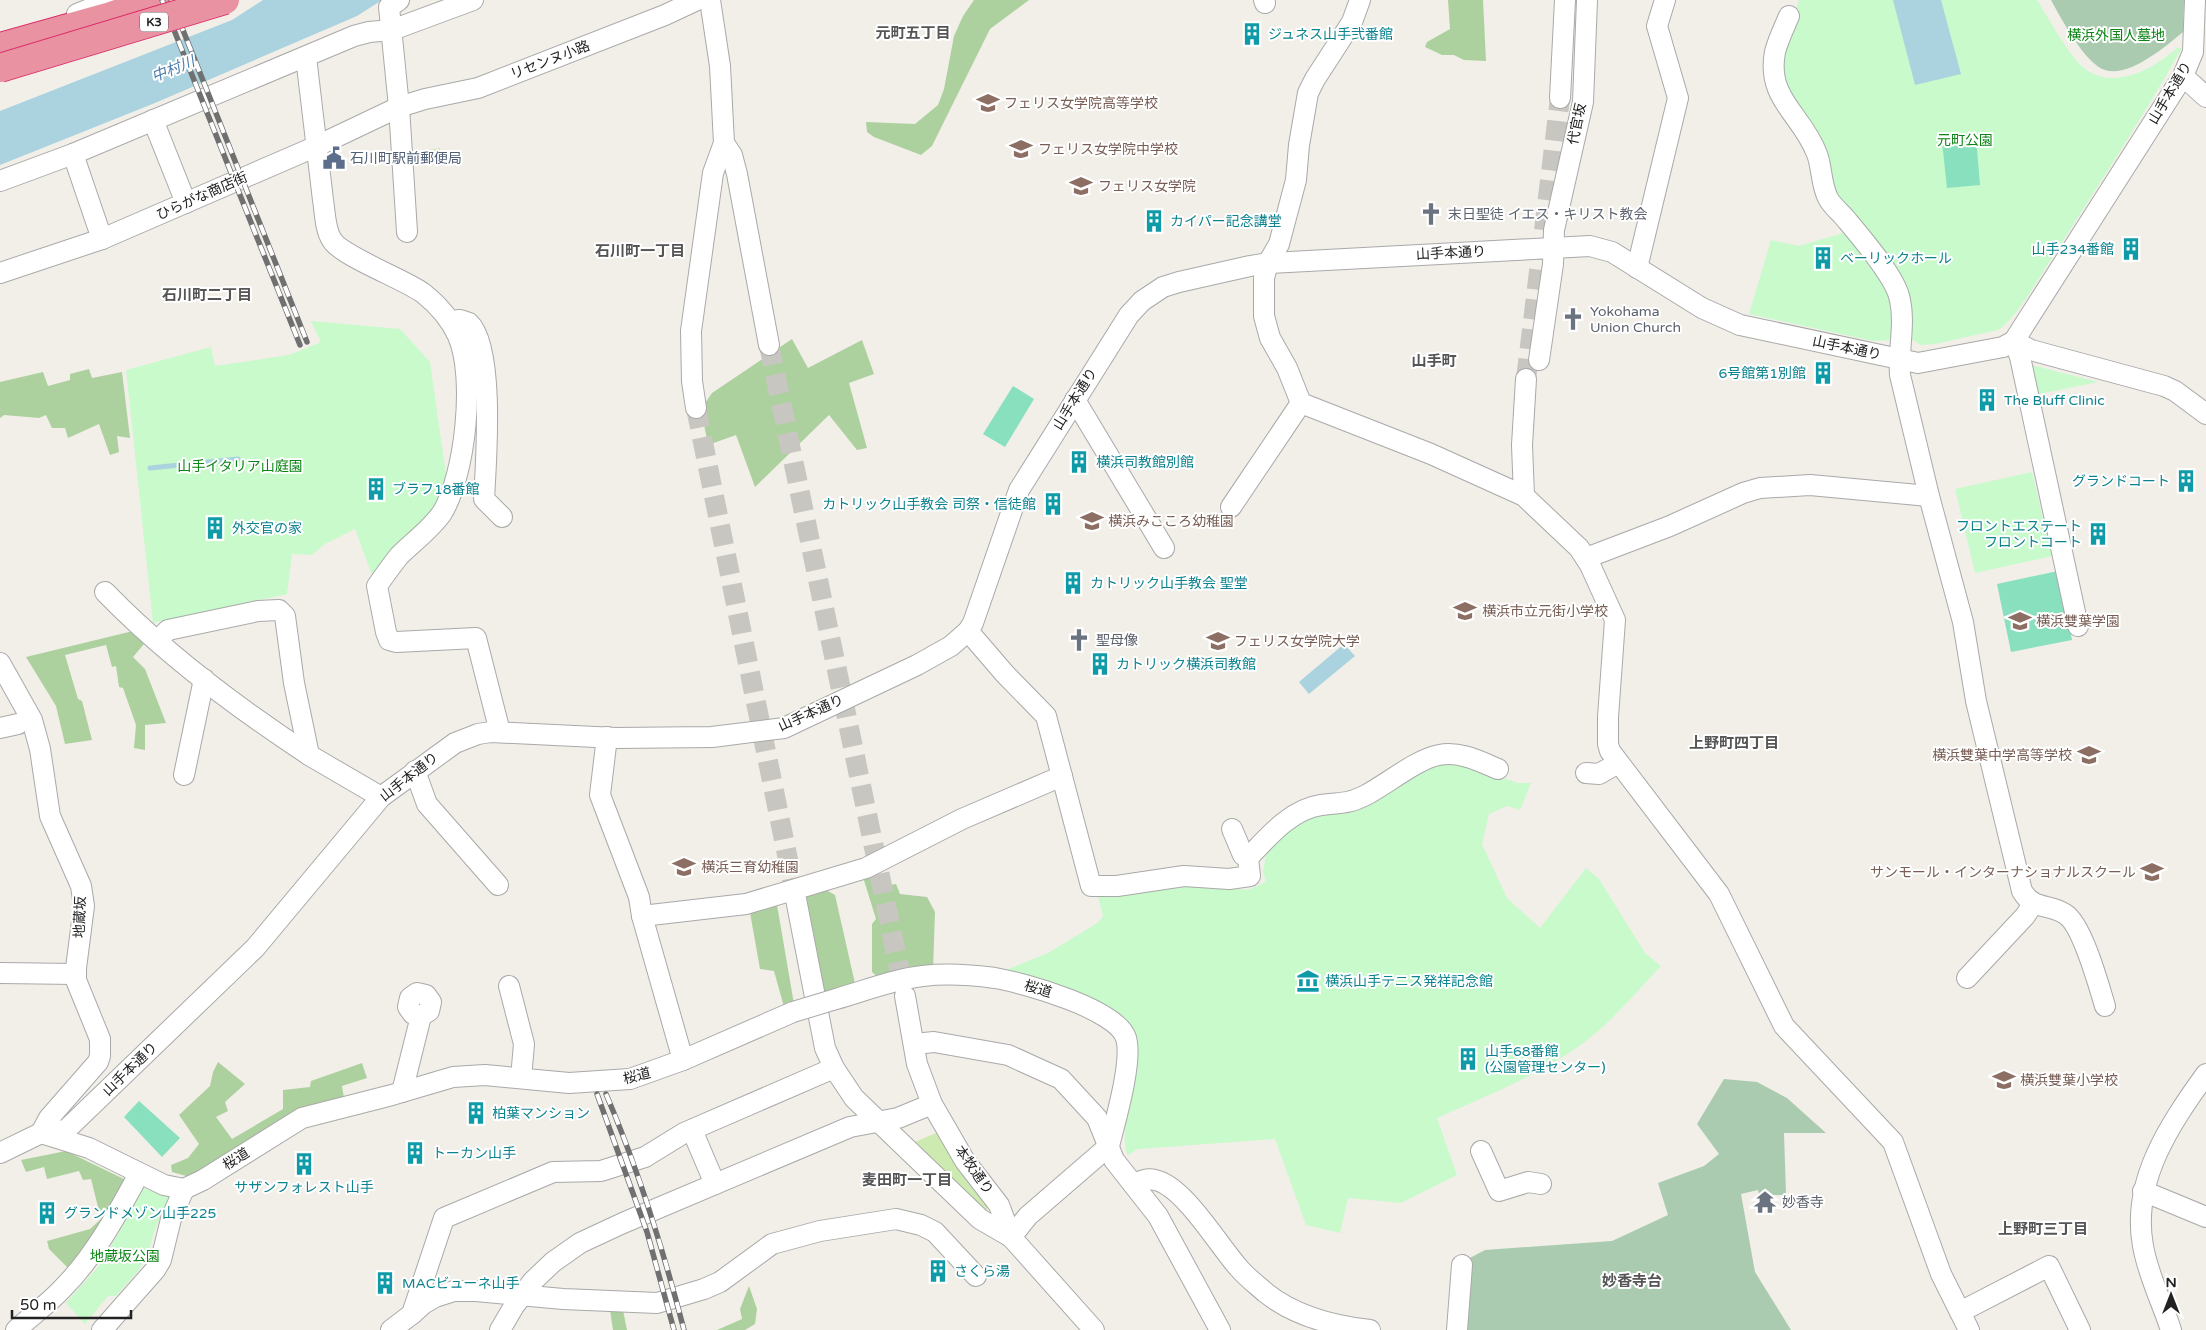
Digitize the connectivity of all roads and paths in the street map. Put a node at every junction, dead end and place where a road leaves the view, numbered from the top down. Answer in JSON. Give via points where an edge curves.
{"nodes":[{"id":1,"x":112,"y":0,"type":"edge"},
{"id":2,"x":190,"y":0,"type":"edge"},
{"id":3,"x":209,"y":0,"type":"edge"},
{"id":4,"x":225,"y":0,"type":"edge"},
{"id":5,"x":399,"y":0,"type":"edge"},
{"id":6,"x":473,"y":0,"type":"edge"},
{"id":7,"x":697,"y":0,"type":"edge"},
{"id":8,"x":710,"y":0,"type":"edge"},
{"id":9,"x":1360,"y":0,"type":"edge"},
{"id":10,"x":1566,"y":0,"type":"edge"},
{"id":11,"x":1587,"y":0,"type":"edge"},
{"id":12,"x":1665,"y":0,"type":"edge"},
{"id":13,"x":2196,"y":0,"type":"edge"},
{"id":14,"x":151,"y":9,"type":"edge"},
{"id":15,"x":1789,"y":16,"type":"dead end"},
{"id":16,"x":392,"y":30,"type":"junction"},
{"id":17,"x":0,"y":42,"type":"edge"},
{"id":18,"x":0,"y":47,"type":"edge"},
{"id":19,"x":306,"y":57,"type":"junction"},
{"id":20,"x":0,"y":68,"type":"edge"},
{"id":21,"x":2183,"y":76,"type":"junction"},
{"id":22,"x":0,"y":77,"type":"edge"},
{"id":23,"x":2206,"y":97,"type":"edge"},
{"id":24,"x":1560,"y":98,"type":"tunnel mouth"},
{"id":25,"x":399,"y":107,"type":"junction"},
{"id":26,"x":153,"y":120,"type":"junction"},
{"id":27,"x":724,"y":143,"type":"junction"},
{"id":28,"x":316,"y":146,"type":"junction"},
{"id":29,"x":72,"y":154,"type":"junction"},
{"id":30,"x":0,"y":181,"type":"edge"},
{"id":31,"x":186,"y":203,"type":"junction"},
{"id":32,"x":407,"y":232,"type":"dead end"},
{"id":33,"x":102,"y":239,"type":"junction"},
{"id":34,"x":1553,"y":246,"type":"junction"},
{"id":35,"x":1268,"y":263,"type":"junction"},
{"id":36,"x":1637,"y":268,"type":"junction"},
{"id":37,"x":0,"y":273,"type":"edge"},
{"id":38,"x":451,"y":321,"type":"junction"},
{"id":39,"x":2014,"y":341,"type":"junction"},
{"id":40,"x":768,"y":344,"type":"tunnel mouth"},
{"id":41,"x":1539,"y":360,"type":"dead end"},
{"id":42,"x":1898,"y":360,"type":"junction"},
{"id":43,"x":1526,"y":379,"type":"tunnel mouth"},
{"id":44,"x":1075,"y":400,"type":"junction"},
{"id":45,"x":1301,"y":402,"type":"junction"},
{"id":46,"x":696,"y":408,"type":"tunnel mouth"},
{"id":47,"x":2206,"y":414,"type":"edge"},
{"id":48,"x":1524,"y":496,"type":"junction"},
{"id":49,"x":1929,"y":496,"type":"junction"},
{"id":50,"x":1232,"y":508,"type":"dead end"},
{"id":51,"x":502,"y":518,"type":"dead end"},
{"id":52,"x":1164,"y":548,"type":"dead end"},
{"id":53,"x":1586,"y":558,"type":"junction"},
{"id":54,"x":105,"y":592,"type":"dead end"},
{"id":55,"x":2078,"y":626,"type":"dead end"},
{"id":56,"x":968,"y":631,"type":"junction"},
{"id":57,"x":158,"y":640,"type":"junction"},
{"id":58,"x":0,"y":662,"type":"edge"},
{"id":59,"x":204,"y":678,"type":"junction"},
{"id":60,"x":1046,"y":716,"type":"junction"},
{"id":61,"x":500,"y":732,"type":"junction"},
{"id":62,"x":1066,"y":736,"type":"dead end"},
{"id":63,"x":607,"y":737,"type":"junction"},
{"id":64,"x":309,"y":755,"type":"junction"},
{"id":65,"x":1618,"y":763,"type":"junction"},
{"id":66,"x":1498,"y":770,"type":"dead end"},
{"id":67,"x":415,"y":771,"type":"junction"},
{"id":68,"x":1586,"y":773,"type":"dead end"},
{"id":69,"x":184,"y":775,"type":"dead end"},
{"id":70,"x":1062,"y":776,"type":"junction"},
{"id":71,"x":381,"y":797,"type":"junction"},
{"id":72,"x":1232,"y":829,"type":"dead end"},
{"id":73,"x":1248,"y":858,"type":"junction"},
{"id":74,"x":498,"y":886,"type":"dead end"},
{"id":75,"x":795,"y":894,"type":"tunnel mouth"},
{"id":76,"x":2033,"y":904,"type":"junction"},
{"id":77,"x":642,"y":916,"type":"junction"},
{"id":78,"x":0,"y":973,"type":"edge"},
{"id":79,"x":76,"y":974,"type":"junction"},
{"id":80,"x":1967,"y":978,"type":"dead end"},
{"id":81,"x":509,"y":986,"type":"dead end"},
{"id":82,"x":905,"y":996,"type":"tunnel mouth"},
{"id":83,"x":2105,"y":1006,"type":"dead end"},
{"id":84,"x":421,"y":1016,"type":"dead end"},
{"id":85,"x":914,"y":1044,"type":"junction"},
{"id":86,"x":683,"y":1060,"type":"junction"},
{"id":87,"x":834,"y":1068,"type":"junction"},
{"id":88,"x":2206,"y":1074,"type":"edge"},
{"id":89,"x":521,"y":1078,"type":"junction"},
{"id":90,"x":402,"y":1092,"type":"junction"},
{"id":91,"x":932,"y":1104,"type":"junction"},
{"id":92,"x":876,"y":1121,"type":"junction"},
{"id":93,"x":692,"y":1130,"type":"junction"},
{"id":94,"x":41,"y":1133,"type":"junction"},
{"id":95,"x":1109,"y":1146,"type":"junction"},
{"id":96,"x":1482,"y":1151,"type":"dead end"},
{"id":97,"x":0,"y":1153,"type":"edge"},
{"id":98,"x":139,"y":1174,"type":"junction"},
{"id":99,"x":715,"y":1184,"type":"junction"},
{"id":100,"x":1133,"y":1184,"type":"junction"},
{"id":101,"x":1541,"y":1184,"type":"dead end"},
{"id":102,"x":184,"y":1189,"type":"junction"},
{"id":103,"x":2143,"y":1191,"type":"junction"},
{"id":104,"x":2206,"y":1217,"type":"edge"},
{"id":105,"x":1011,"y":1237,"type":"junction"},
{"id":106,"x":1462,"y":1265,"type":"dead end"},
{"id":107,"x":976,"y":1276,"type":"dead end"},
{"id":108,"x":522,"y":1294,"type":"junction"},
{"id":109,"x":1960,"y":1312,"type":"junction"},
{"id":110,"x":412,"y":1314,"type":"junction"},
{"id":111,"x":16,"y":1330,"type":"edge"},
{"id":112,"x":102,"y":1330,"type":"edge"},
{"id":113,"x":391,"y":1330,"type":"edge"},
{"id":114,"x":500,"y":1330,"type":"edge"},
{"id":115,"x":1094,"y":1330,"type":"edge"},
{"id":116,"x":1220,"y":1330,"type":"edge"},
{"id":117,"x":1370,"y":1330,"type":"edge"},
{"id":118,"x":1457,"y":1330,"type":"edge"},
{"id":119,"x":1969,"y":1330,"type":"edge"},
{"id":120,"x":2080,"y":1330,"type":"edge"},
{"id":121,"x":2171,"y":1330,"type":"edge"}],
"edges":[{"from":1,"to":17,"type":"street"},
{"from":2,"to":14,"type":"street"},
{"from":3,"to":14,"type":"street","via":[[156,24]]},
{"from":4,"to":20,"type":"highway","number":"K3","bridge":true},
{"from":5,"to":16,"type":"street","via":[[389,7]]},
{"from":6,"to":16,"type":"street"},
{"from":7,"to":25,"type":"street","name":"リセンヌ小路","via":[[478,88]]},
{"from":8,"to":27,"type":"street","via":[[720,66]]},
{"from":9,"to":35,"type":"street","via":[[1352,22],[1308,92],[1296,180],[1279,244]]},
{"from":10,"to":24,"type":"street"},
{"from":11,"to":34,"type":"street","name":"代官坂","via":[[1583,102]]},
{"from":12,"to":36,"type":"street","via":[[1657,26],[1678,98]]},
{"from":13,"to":21,"type":"street","name":"山手本通り","via":[[2193,52]]},
{"from":14,"to":18,"type":"highway","number":"K3","via":[[111,16]]},
{"from":14,"to":22,"type":"street"},
{"from":15,"to":42,"type":"street","via":[[1775,51],[1773,74],[1778,95],[1803,126],[1817,154],[1828,198],[1894,282],[1900,297],[1902,339]]},
{"from":16,"to":19,"type":"street","via":[[354,36]]},
{"from":16,"to":25,"type":"street"},
{"from":19,"to":26,"type":"street"},
{"from":19,"to":28,"type":"street"},
{"from":21,"to":23,"type":"street"},
{"from":21,"to":39,"type":"street","name":"山手本通り"},
{"from":25,"to":28,"type":"street","name":"ひらがな商店街"},
{"from":25,"to":32,"type":"street"},
{"from":26,"to":29,"type":"street"},
{"from":26,"to":31,"type":"street"},
{"from":27,"to":40,"type":"street","via":[[732,155],[737,174]]},
{"from":27,"to":46,"type":"street","via":[[713,173],[691,331]]},
{"from":28,"to":31,"type":"street","name":"ひらがな商店街"},
{"from":28,"to":38,"type":"street","via":[[332,241],[342,250],[421,292]]},
{"from":29,"to":30,"type":"street"},
{"from":29,"to":33,"type":"street"},
{"from":31,"to":33,"type":"street","name":"ひらがな商店街"},
{"from":33,"to":37,"type":"street","name":"ひらがな商店街"},
{"from":34,"to":35,"type":"street","name":"山手本通り"},
{"from":34,"to":36,"type":"street","name":"山手本通り","via":[[1590,246],[1612,252]]},
{"from":34,"to":41,"type":"street","name":"代官坂"},
{"from":35,"to":44,"type":"street","name":"山手本通り","via":[[1179,282],[1163,287],[1142,301],[1129,315]]},
{"from":35,"to":45,"type":"street","via":[[1264,278],[1266,323]]},
{"from":36,"to":42,"type":"street","name":"山手本通り","via":[[1702,308],[1740,325]]},
{"from":38,"to":51,"type":"street","via":[[469,323],[478,334],[487,411],[484,499]]},
{"from":38,"to":61,"type":"street","via":[[464,358],[467,407],[459,469],[441,514],[399,556],[376,586],[390,640],[476,638]]},
{"from":39,"to":42,"type":"street","name":"山手本通り","via":[[2003,347],[1936,361]]},
{"from":39,"to":47,"type":"street","via":[[2031,350],[2164,386]]},
{"from":39,"to":55,"type":"street"},
{"from":42,"to":49,"type":"street"},
{"from":43,"to":48,"type":"street","via":[[1522,446]]},
{"from":44,"to":52,"type":"street"},
{"from":44,"to":56,"type":"street","name":"山手本通り","via":[[1019,490]]},
{"from":45,"to":48,"type":"street","via":[[1431,454]]},
{"from":45,"to":50,"type":"street"},
{"from":48,"to":53,"type":"street"},
{"from":49,"to":53,"type":"street","via":[[1810,485],[1760,488]]},
{"from":49,"to":76,"type":"street","via":[[1963,622],[1976,701],[2022,891]]},
{"from":53,"to":65,"type":"street","via":[[1615,620],[1608,744]]},
{"from":54,"to":57,"type":"street","via":[[135,623]]},
{"from":56,"to":60,"type":"street"},
{"from":56,"to":63,"type":"street","name":"山手本通り","via":[[952,646],[917,665],[784,728],[712,737]]},
{"from":57,"to":59,"type":"street","via":[[169,654]]},
{"from":57,"to":64,"type":"street","via":[[168,630],[258,611],[279,610],[285,616],[294,683]]},
{"from":58,"to":79,"type":"street","name":"地蔵坂","via":[[32,720],[40,749],[50,816],[83,895]]},
{"from":59,"to":64,"type":"street","via":[[242,710]]},
{"from":59,"to":69,"type":"street"},
{"from":60,"to":62,"type":"street"},
{"from":60,"to":70,"type":"street"},
{"from":61,"to":63,"type":"street","name":"山手本通り"},
{"from":61,"to":67,"type":"street","name":"山手本通り","via":[[466,738]]},
{"from":63,"to":77,"type":"street","via":[[600,795],[640,897]]},
{"from":64,"to":71,"type":"street"},
{"from":65,"to":68,"type":"street","via":[[1599,774]]},
{"from":65,"to":109,"type":"street","via":[[1719,894],[1784,1026],[1893,1142],[1940,1274]]},
{"from":66,"to":73,"type":"street","via":[[1472,758],[1440,754],[1343,805],[1320,805],[1300,813],[1280,826]]},
{"from":67,"to":71,"type":"street","name":"山手本通り"},
{"from":67,"to":74,"type":"street","via":[[427,804]]},
{"from":70,"to":73,"type":"street","via":[[1091,886],[1117,886],[1184,876],[1242,878],[1250,876]]},
{"from":70,"to":77,"type":"street","via":[[962,819],[866,868],[746,904]]},
{"from":71,"to":94,"type":"street","name":"山手本通り","via":[[242,961],[66,1130]]},
{"from":72,"to":73,"type":"street","via":[[1243,855]]},
{"from":75,"to":87,"type":"street","name":"本牧通り","via":[[820,1027]]},
{"from":76,"to":80,"type":"street"},
{"from":76,"to":83,"type":"street","via":[[2055,909],[2072,919]]},
{"from":77,"to":86,"type":"street"},
{"from":78,"to":79,"type":"street"},
{"from":79,"to":94,"type":"street","name":"地蔵坂","via":[[100,1039],[100,1056],[49,1118]]},
{"from":81,"to":89,"type":"street","via":[[524,1044]]},
{"from":82,"to":85,"type":"street","name":"本牧通り"},
{"from":84,"to":90,"type":"street"},
{"from":85,"to":91,"type":"street","name":"本牧通り","via":[[923,1084]]},
{"from":85,"to":95,"type":"street","via":[[934,1042],[1008,1055],[1061,1079],[1097,1118]]},
{"from":86,"to":89,"type":"street","name":"桜道","via":[[622,1080],[569,1083]]},
{"from":86,"to":95,"type":"street","name":"桜道","bridge":true,"via":[[793,1012],[890,983],[923,976],[984,977],[1033,987],[1087,1007],[1115,1022],[1125,1035],[1128,1054]]},
{"from":87,"to":92,"type":"street","name":"本牧通り","via":[[854,1098]]},
{"from":87,"to":93,"type":"street"},
{"from":88,"to":103,"type":"street","via":[[2163,1139]]},
{"from":89,"to":90,"type":"street","name":"桜道","via":[[453,1076]]},
{"from":90,"to":102,"type":"street","name":"桜道","via":[[302,1118]]},
{"from":91,"to":92,"type":"street","via":[[898,1118]]},
{"from":91,"to":105,"type":"street","name":"本牧通り","via":[[965,1161],[999,1205]]},
{"from":92,"to":99,"type":"street","via":[[850,1127]]},
{"from":92,"to":105,"type":"street","name":"本牧通り","via":[[980,1219]]},
{"from":93,"to":99,"type":"street"},
{"from":93,"to":110,"type":"street","via":[[645,1157],[601,1172],[553,1172],[444,1218]]},
{"from":94,"to":97,"type":"street","name":"山手本通り"},
{"from":94,"to":98,"type":"street","via":[[89,1148]]},
{"from":95,"to":100,"type":"street","via":[[1114,1160]]},
{"from":95,"to":105,"type":"street","via":[[1028,1216]]},
{"from":96,"to":101,"type":"street","via":[[1499,1192],[1528,1182]]},
{"from":98,"to":102,"type":"street","via":[[164,1185]]},
{"from":98,"to":111,"type":"street","via":[[111,1225],[85,1263],[63,1288]]},
{"from":99,"to":108,"type":"street","via":[[580,1243],[542,1271]]},
{"from":100,"to":116,"type":"street","via":[[1158,1216]]},
{"from":100,"to":117,"type":"street","via":[[1150,1179],[1172,1189],[1209,1228],[1238,1268],[1276,1300],[1339,1326]]},
{"from":102,"to":112,"type":"street","via":[[171,1219],[161,1260]]},
{"from":103,"to":104,"type":"street"},
{"from":103,"to":121,"type":"street","via":[[2140,1206],[2143,1246]]},
{"from":105,"to":115,"type":"street","name":"本牧通り"},
{"from":106,"to":118,"type":"street"},
{"from":107,"to":108,"type":"street","via":[[935,1232],[896,1219],[820,1231],[772,1244],[720,1282],[657,1303]]},
{"from":108,"to":110,"type":"street","via":[[454,1291],[435,1297]]},
{"from":108,"to":114,"type":"street"},
{"from":109,"to":119,"type":"street"},
{"from":109,"to":120,"type":"street","via":[[2049,1266]]},
{"from":110,"to":113,"type":"street"}]}
